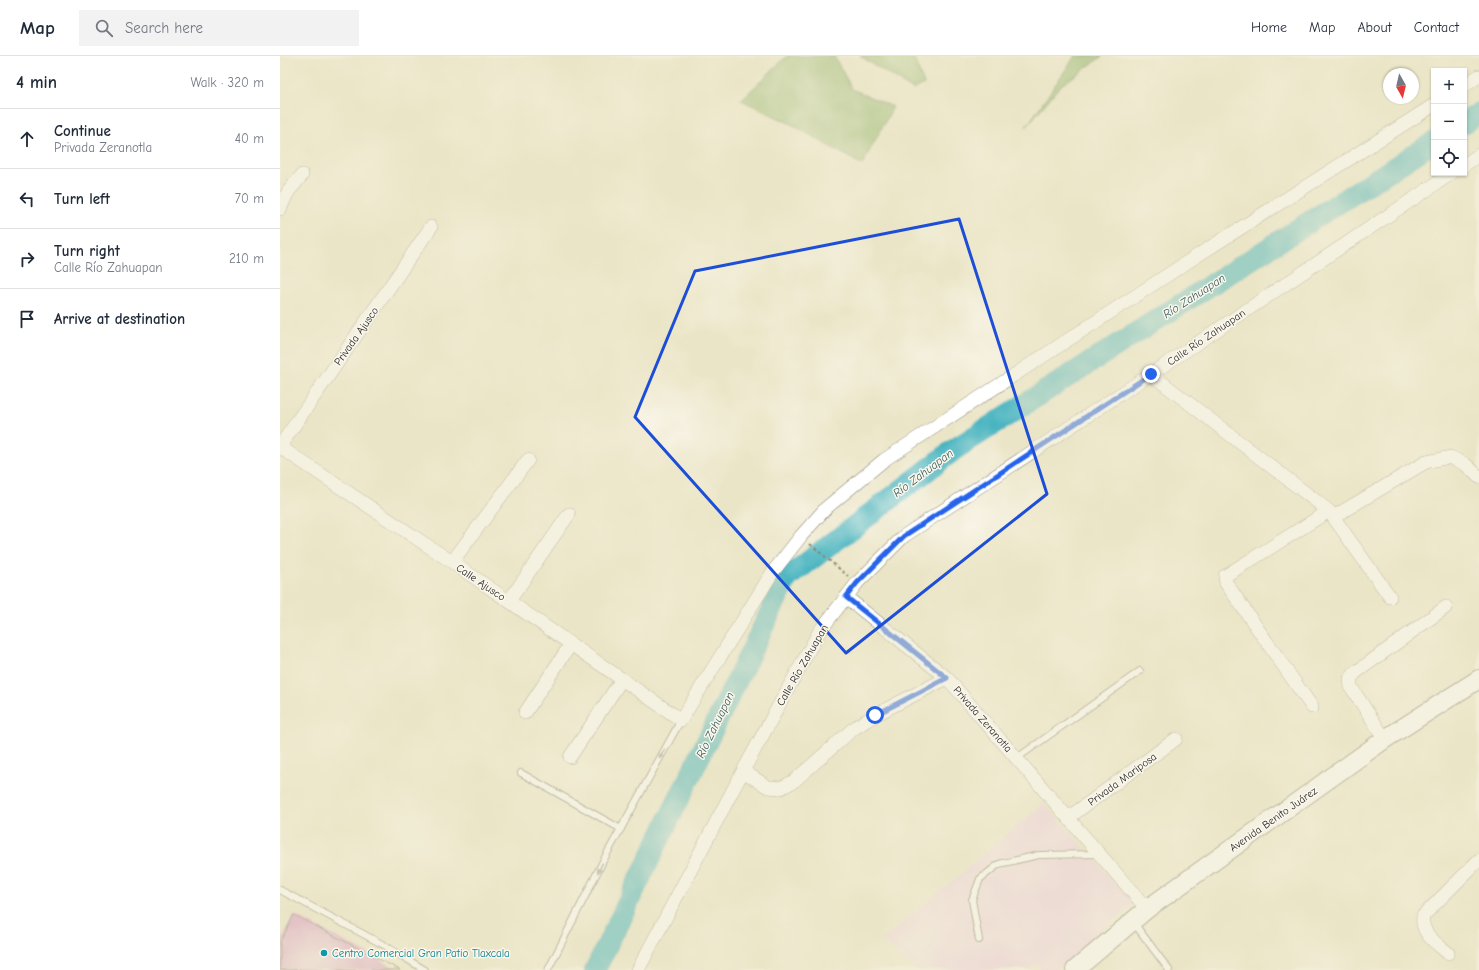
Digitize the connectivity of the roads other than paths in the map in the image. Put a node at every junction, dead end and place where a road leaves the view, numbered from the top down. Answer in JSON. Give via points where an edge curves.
{"nodes":[{"id":1,"x":1479,"y":76,"type":"edge"},
{"id":2,"x":1467,"y":84,"type":"edge"},
{"id":3,"x":1431,"y":107,"type":"edge"},
{"id":4,"x":1479,"y":155,"type":"edge"},
{"id":5,"x":1467,"y":163,"type":"edge"},
{"id":6,"x":302,"y":175,"type":"dead end"},
{"id":7,"x":1448,"y":176,"type":"edge"},
{"id":8,"x":280,"y":209,"type":"edge"},
{"id":9,"x":431,"y":227,"type":"dead end"},
{"id":10,"x":1151,"y":374,"type":"junction"},
{"id":11,"x":280,"y":446,"type":"edge"},
{"id":12,"x":528,"y":460,"type":"dead end"},
{"id":13,"x":1479,"y":477,"type":"edge"},
{"id":14,"x":569,"y":514,"type":"dead end"},
{"id":15,"x":1331,"y":514,"type":"junction"},
{"id":16,"x":452,"y":562,"type":"junction"},
{"id":17,"x":846,"y":597,"type":"junction"},
{"id":18,"x":1390,"y":597,"type":"dead end"},
{"id":19,"x":509,"y":601,"type":"junction"},
{"id":20,"x":1446,"y":607,"type":"dead end"},
{"id":21,"x":571,"y":644,"type":"junction"},
{"id":22,"x":1140,"y":671,"type":"dead end"},
{"id":23,"x":947,"y":678,"type":"junction"},
{"id":24,"x":622,"y":679,"type":"junction"},
{"id":25,"x":1478,"y":681,"type":"edge"},
{"id":26,"x":1312,"y":707,"type":"dead end"},
{"id":27,"x":525,"y":713,"type":"dead end"},
{"id":28,"x":681,"y":720,"type":"junction"},
{"id":29,"x":1176,"y":739,"type":"dead end"},
{"id":30,"x":1385,"y":739,"type":"junction"},
{"id":31,"x":570,"y":757,"type":"dead end"},
{"id":32,"x":1017,"y":758,"type":"junction"},
{"id":33,"x":743,"y":772,"type":"junction"},
{"id":34,"x":521,"y":773,"type":"dead end"},
{"id":35,"x":1068,"y":818,"type":"junction"},
{"id":36,"x":620,"y":829,"type":"junction"},
{"id":37,"x":1100,"y":854,"type":"junction"},
{"id":38,"x":1479,"y":860,"type":"edge"},
{"id":39,"x":280,"y":890,"type":"edge"},
{"id":40,"x":1147,"y":909,"type":"junction"},
{"id":41,"x":1133,"y":922,"type":"junction"},
{"id":42,"x":979,"y":940,"type":"dead end"},
{"id":43,"x":1448,"y":953,"type":"dead end"},
{"id":44,"x":425,"y":970,"type":"edge"},
{"id":45,"x":548,"y":970,"type":"edge"},
{"id":46,"x":638,"y":970,"type":"edge"},
{"id":47,"x":1075,"y":970,"type":"edge"},
{"id":48,"x":1169,"y":970,"type":"edge"}],
"edges":[{"from":1,"to":2,"type":"street"},
{"from":3,"to":28,"type":"street","via":[[884,460],[826,508],[801,536],[777,567]]},
{"from":4,"to":5,"type":"street"},
{"from":6,"to":8,"type":"street","via":[[288,192]]},
{"from":7,"to":10,"type":"street","name":"Calle Río Zahuapan"},
{"from":9,"to":11,"type":"street","name":"Privada Ajusco"},
{"from":10,"to":15,"type":"street"},
{"from":10,"to":17,"type":"street","name":"Calle Río Zahuapan","via":[[904,536]]},
{"from":11,"to":16,"type":"street","name":"Calle Ajusco"},
{"from":12,"to":16,"type":"street"},
{"from":13,"to":15,"type":"street","via":[[1465,464],[1450,456],[1426,462]]},
{"from":14,"to":19,"type":"street"},
{"from":15,"to":18,"type":"street"},
{"from":15,"to":26,"type":"street","via":[[1225,576],[1226,583]]},
{"from":16,"to":19,"type":"street","name":"Calle Ajusco"},
{"from":17,"to":23,"type":"street"},
{"from":17,"to":33,"type":"street","name":"Calle Río Zahuapan","via":[[819,632]]},
{"from":19,"to":21,"type":"street","name":"Calle Ajusco"},
{"from":20,"to":30,"type":"street","via":[[1350,679],[1351,687]]},
{"from":21,"to":24,"type":"street","name":"Calle Ajusco"},
{"from":21,"to":27,"type":"street"},
{"from":22,"to":32,"type":"lane"},
{"from":23,"to":32,"type":"street","name":"Privada Zeranotla"},
{"from":23,"to":33,"type":"street","name":"Privada Zeranotla","via":[[869,718],[794,781],[781,788],[768,787]]},
{"from":24,"to":28,"type":"street","name":"Calle Ajusco"},
{"from":24,"to":31,"type":"street"},
{"from":25,"to":30,"type":"main road","name":"Avenida Benito Juárez"},
{"from":28,"to":36,"type":"lane","one_way":true},
{"from":29,"to":35,"type":"street","name":"Privada Mariposa"},
{"from":30,"to":40,"type":"main road","name":"Avenida Benito Juárez"},
{"from":32,"to":35,"type":"street","name":"Privada Zeranotla"},
{"from":33,"to":46,"type":"street","name":"Calle Río Zahuapan"},
{"from":34,"to":36,"type":"lane"},
{"from":35,"to":37,"type":"street","name":"Privada Zeranotla"},
{"from":36,"to":45,"type":"lane","one_way":true},
{"from":37,"to":40,"type":"street","name":"Privada Zeranotla"},
{"from":37,"to":42,"type":"lane","via":[[1039,856],[999,864],[980,879],[972,900]]},
{"from":38,"to":43,"type":"street","via":[[1423,916],[1421,924],[1424,931]]},
{"from":39,"to":44,"type":"lane"},
{"from":40,"to":41,"type":"main road","name":"Avenida Benito Juárez"},
{"from":41,"to":47,"type":"main road","name":"Avenida Benito Juárez"},
{"from":41,"to":48,"type":"lane"}]}
